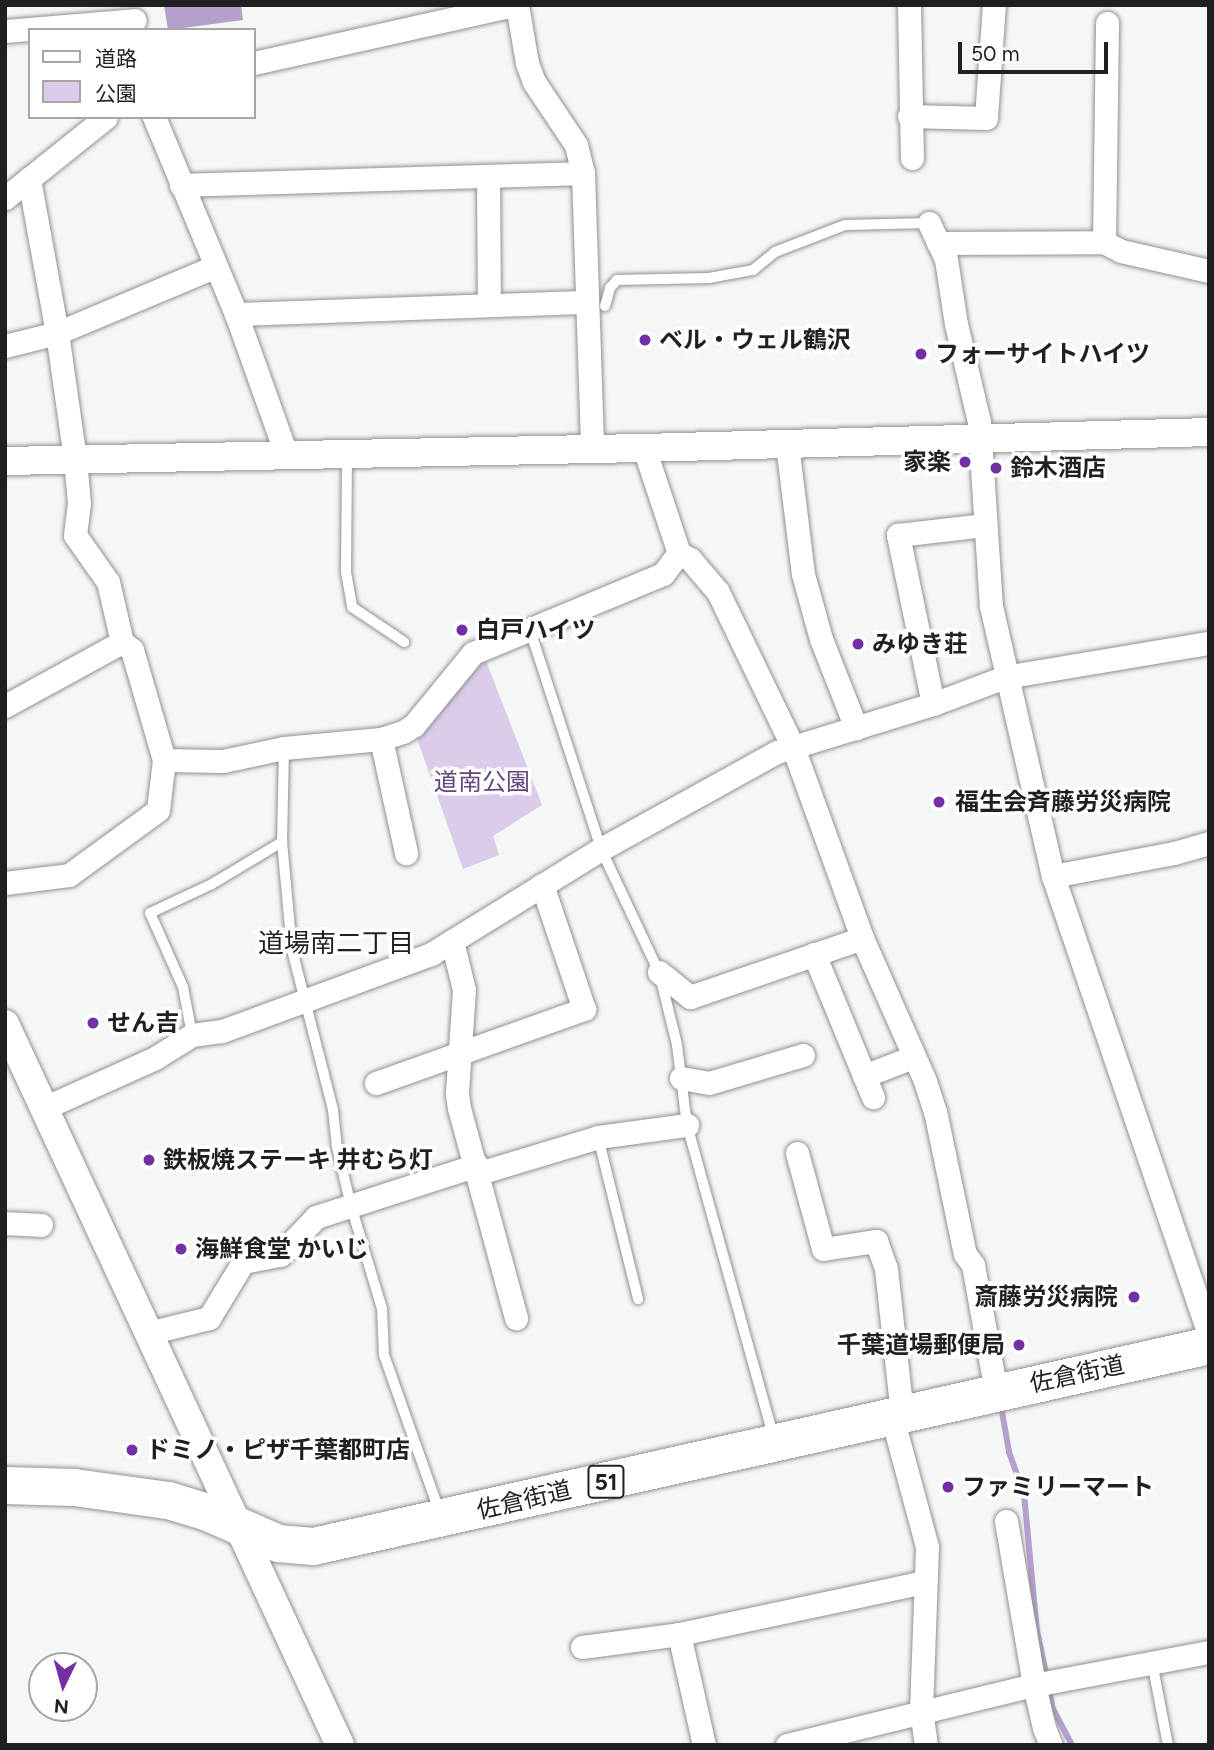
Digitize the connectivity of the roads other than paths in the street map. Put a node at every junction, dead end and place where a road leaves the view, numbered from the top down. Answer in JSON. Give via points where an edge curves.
{"nodes":[{"id":1,"x":516,"y":5,"type":"edge"},
{"id":2,"x":909,"y":5,"type":"edge"},
{"id":3,"x":995,"y":5,"type":"edge"},
{"id":4,"x":134,"y":18,"type":"edge"},
{"id":5,"x":1107,"y":23,"type":"dead end"},
{"id":6,"x":35,"y":28,"type":"edge"},
{"id":7,"x":28,"y":29,"type":"edge"},
{"id":8,"x":5,"y":31,"type":"edge"},
{"id":9,"x":256,"y":64,"type":"edge"},
{"id":10,"x":909,"y":116,"type":"junction"},
{"id":11,"x":104,"y":119,"type":"edge"},
{"id":12,"x":155,"y":119,"type":"edge"},
{"id":13,"x":912,"y":158,"type":"dead end"},
{"id":14,"x":583,"y":173,"type":"junction"},
{"id":15,"x":488,"y":176,"type":"junction"},
{"id":16,"x":29,"y":179,"type":"junction"},
{"id":17,"x":181,"y":186,"type":"junction"},
{"id":18,"x":5,"y":198,"type":"edge"},
{"id":19,"x":934,"y":233,"type":"junction"},
{"id":20,"x":1104,"y":242,"type":"junction"},
{"id":21,"x":214,"y":267,"type":"junction"},
{"id":22,"x":1209,"y":271,"type":"edge"},
{"id":23,"x":595,"y":304,"type":"junction"},
{"id":24,"x":489,"y":305,"type":"junction"},
{"id":25,"x":236,"y":314,"type":"junction"},
{"id":26,"x":57,"y":333,"type":"junction"},
{"id":27,"x":5,"y":346,"type":"edge"},
{"id":28,"x":1209,"y":432,"type":"edge"},
{"id":29,"x":979,"y":438,"type":"junction"},
{"id":30,"x":787,"y":443,"type":"junction"},
{"id":31,"x":644,"y":448,"type":"junction"},
{"id":32,"x":592,"y":449,"type":"junction"},
{"id":33,"x":347,"y":453,"type":"junction"},
{"id":34,"x":286,"y":454,"type":"junction"},
{"id":35,"x":75,"y":459,"type":"junction"},
{"id":36,"x":5,"y":461,"type":"edge"},
{"id":37,"x":984,"y":525,"type":"junction"},
{"id":38,"x":679,"y":553,"type":"junction"},
{"id":39,"x":530,"y":631,"type":"junction"},
{"id":40,"x":122,"y":642,"type":"junction"},
{"id":41,"x":404,"y":642,"type":"dead end"},
{"id":42,"x":1209,"y":643,"type":"edge"},
{"id":43,"x":1005,"y":677,"type":"junction"},
{"id":44,"x":933,"y":704,"type":"junction"},
{"id":45,"x":5,"y":706,"type":"edge"},
{"id":46,"x":856,"y":728,"type":"junction"},
{"id":47,"x":381,"y":739,"type":"junction"},
{"id":48,"x":793,"y":747,"type":"junction"},
{"id":49,"x":284,"y":748,"type":"junction"},
{"id":50,"x":164,"y":760,"type":"junction"},
{"id":51,"x":282,"y":842,"type":"junction"},
{"id":52,"x":1209,"y":843,"type":"edge"},
{"id":53,"x":601,"y":849,"type":"junction"},
{"id":54,"x":407,"y":853,"type":"dead end"},
{"id":55,"x":1053,"y":876,"type":"junction"},
{"id":56,"x":5,"y":883,"type":"edge"},
{"id":57,"x":542,"y":885,"type":"junction"},
{"id":58,"x":862,"y":938,"type":"junction"},
{"id":59,"x":452,"y":941,"type":"junction"},
{"id":60,"x":814,"y":954,"type":"junction"},
{"id":61,"x":659,"y":972,"type":"junction"},
{"id":62,"x":305,"y":1000,"type":"junction"},
{"id":63,"x":5,"y":1024,"type":"edge"},
{"id":64,"x":192,"y":1035,"type":"junction"},
{"id":65,"x":460,"y":1053,"type":"junction"},
{"id":66,"x":803,"y":1055,"type":"dead end"},
{"id":67,"x":913,"y":1057,"type":"junction"},
{"id":68,"x":864,"y":1076,"type":"junction"},
{"id":69,"x":681,"y":1078,"type":"junction"},
{"id":70,"x":376,"y":1083,"type":"dead end"},
{"id":71,"x":873,"y":1097,"type":"dead end"},
{"id":72,"x":44,"y":1108,"type":"junction"},
{"id":73,"x":687,"y":1125,"type":"junction"},
{"id":74,"x":598,"y":1137,"type":"junction"},
{"id":75,"x":797,"y":1153,"type":"dead end"},
{"id":76,"x":478,"y":1169,"type":"junction"},
{"id":77,"x":351,"y":1206,"type":"junction"},
{"id":78,"x":5,"y":1223,"type":"edge"},
{"id":79,"x":41,"y":1225,"type":"dead end"},
{"id":80,"x":638,"y":1299,"type":"dead end"},
{"id":81,"x":516,"y":1318,"type":"dead end"},
{"id":82,"x":148,"y":1333,"type":"junction"},
{"id":83,"x":1209,"y":1333,"type":"edge"},
{"id":84,"x":1209,"y":1345,"type":"edge"},
{"id":85,"x":996,"y":1392,"type":"junction"},
{"id":86,"x":897,"y":1416,"type":"junction"},
{"id":87,"x":775,"y":1442,"type":"junction"},
{"id":88,"x":5,"y":1485,"type":"edge"},
{"id":89,"x":442,"y":1519,"type":"junction"},
{"id":90,"x":1006,"y":1521,"type":"dead end"},
{"id":91,"x":242,"y":1528,"type":"junction"},
{"id":92,"x":924,"y":1582,"type":"junction"},
{"id":93,"x":679,"y":1634,"type":"junction"},
{"id":94,"x":582,"y":1647,"type":"dead end"},
{"id":95,"x":1209,"y":1652,"type":"edge"},
{"id":96,"x":1152,"y":1661,"type":"junction"},
{"id":97,"x":1046,"y":1683,"type":"junction"},
{"id":98,"x":921,"y":1710,"type":"junction"},
{"id":99,"x":340,"y":1745,"type":"edge"},
{"id":100,"x":704,"y":1745,"type":"edge"},
{"id":101,"x":787,"y":1745,"type":"edge"},
{"id":102,"x":926,"y":1745,"type":"edge"},
{"id":103,"x":1051,"y":1745,"type":"edge"},
{"id":104,"x":1168,"y":1745,"type":"edge"}],
"edges":[{"from":1,"to":9,"type":"street"},
{"from":1,"to":14,"type":"street","via":[[534,82],[576,145]]},
{"from":2,"to":10,"type":"street"},
{"from":3,"to":10,"type":"street","via":[[986,118]]},
{"from":4,"to":6,"type":"street"},
{"from":5,"to":20,"type":"street"},
{"from":7,"to":8,"type":"street"},
{"from":10,"to":13,"type":"street"},
{"from":11,"to":16,"type":"street"},
{"from":12,"to":17,"type":"street"},
{"from":14,"to":15,"type":"street"},
{"from":14,"to":23,"type":"street"},
{"from":15,"to":17,"type":"street"},
{"from":15,"to":24,"type":"street"},
{"from":16,"to":18,"type":"street"},
{"from":16,"to":26,"type":"street"},
{"from":17,"to":21,"type":"street"},
{"from":19,"to":20,"type":"street"},
{"from":19,"to":23,"type":"lane","via":[[845,225],[775,252],[753,270],[709,278],[617,280]]},
{"from":19,"to":29,"type":"street","via":[[946,259]]},
{"from":20,"to":22,"type":"street","via":[[1121,251]]},
{"from":21,"to":25,"type":"street"},
{"from":21,"to":26,"type":"street"},
{"from":23,"to":24,"type":"street"},
{"from":23,"to":32,"type":"street"},
{"from":24,"to":25,"type":"street"},
{"from":25,"to":34,"type":"street"},
{"from":26,"to":27,"type":"street"},
{"from":26,"to":35,"type":"street"},
{"from":28,"to":29,"type":"street"},
{"from":29,"to":30,"type":"street"},
{"from":29,"to":37,"type":"street"},
{"from":30,"to":31,"type":"street"},
{"from":30,"to":46,"type":"street","via":[[803,574],[821,639]]},
{"from":31,"to":32,"type":"street"},
{"from":31,"to":38,"type":"street"},
{"from":32,"to":33,"type":"street"},
{"from":33,"to":34,"type":"street"},
{"from":33,"to":41,"type":"lane","via":[[346,572],[352,607]]},
{"from":34,"to":35,"type":"street"},
{"from":35,"to":36,"type":"street"},
{"from":35,"to":40,"type":"street","via":[[79,503],[75,536],[108,582]]},
{"from":37,"to":43,"type":"street","via":[[991,607]]},
{"from":37,"to":44,"type":"street","via":[[898,535]]},
{"from":38,"to":39,"type":"street","via":[[663,574]]},
{"from":38,"to":48,"type":"street","via":[[690,559],[718,592]]},
{"from":39,"to":47,"type":"street","via":[[472,653],[414,725]]},
{"from":39,"to":53,"type":"lane"},
{"from":40,"to":45,"type":"street"},
{"from":40,"to":50,"type":"street","via":[[132,650]]},
{"from":42,"to":43,"type":"street"},
{"from":43,"to":44,"type":"street"},
{"from":43,"to":55,"type":"street"},
{"from":44,"to":46,"type":"street"},
{"from":46,"to":48,"type":"street"},
{"from":47,"to":49,"type":"street"},
{"from":47,"to":54,"type":"street"},
{"from":48,"to":53,"type":"street"},
{"from":48,"to":58,"type":"street"},
{"from":49,"to":50,"type":"street","via":[[223,761]]},
{"from":49,"to":51,"type":"lane"},
{"from":50,"to":56,"type":"street","via":[[158,810],[69,875]]},
{"from":51,"to":62,"type":"lane","via":[[292,950]]},
{"from":51,"to":64,"type":"lane","via":[[212,884],[150,913],[183,987]]},
{"from":52,"to":55,"type":"street"},
{"from":53,"to":57,"type":"street"},
{"from":53,"to":61,"type":"lane"},
{"from":55,"to":83,"type":"street"},
{"from":57,"to":59,"type":"street"},
{"from":57,"to":65,"type":"street","via":[[584,1009]]},
{"from":58,"to":60,"type":"street"},
{"from":58,"to":67,"type":"street"},
{"from":59,"to":62,"type":"street","via":[[431,954]]},
{"from":59,"to":65,"type":"street","via":[[464,990]]},
{"from":60,"to":61,"type":"street","via":[[690,997]]},
{"from":60,"to":68,"type":"street"},
{"from":61,"to":69,"type":"lane"},
{"from":62,"to":64,"type":"street","via":[[222,1031]]},
{"from":62,"to":77,"type":"lane"},
{"from":63,"to":72,"type":"street"},
{"from":64,"to":72,"type":"street","via":[[155,1058]]},
{"from":65,"to":70,"type":"street"},
{"from":65,"to":76,"type":"street","via":[[457,1094]]},
{"from":66,"to":69,"type":"street","via":[[709,1083]]},
{"from":67,"to":68,"type":"street"},
{"from":67,"to":85,"type":"street","via":[[935,1111],[965,1254],[973,1265]]},
{"from":68,"to":71,"type":"street"},
{"from":69,"to":73,"type":"lane"},
{"from":72,"to":82,"type":"street"},
{"from":73,"to":74,"type":"street"},
{"from":73,"to":87,"type":"lane"},
{"from":74,"to":76,"type":"street"},
{"from":74,"to":80,"type":"lane"},
{"from":75,"to":86,"type":"street","via":[[823,1249],[876,1241],[886,1269]]},
{"from":76,"to":77,"type":"street"},
{"from":76,"to":81,"type":"street"},
{"from":77,"to":82,"type":"street","via":[[316,1217],[280,1255],[243,1262],[209,1318]]},
{"from":77,"to":89,"type":"lane","via":[[382,1309],[384,1355]]},
{"from":78,"to":79,"type":"street"},
{"from":82,"to":91,"type":"street"},
{"from":84,"to":85,"type":"highway","name":"佐倉街道","number":"51"},
{"from":85,"to":86,"type":"highway","name":"佐倉街道","number":"51"},
{"from":86,"to":87,"type":"highway","name":"佐倉街道","number":"51"},
{"from":86,"to":92,"type":"street","via":[[928,1547]]},
{"from":87,"to":89,"type":"highway","name":"佐倉街道","number":"51"},
{"from":88,"to":91,"type":"highway","name":"佐倉街道","number":"51","via":[[74,1487],[167,1500]]},
{"from":89,"to":91,"type":"highway","name":"佐倉街道","number":"51","via":[[313,1546],[278,1543]]},
{"from":90,"to":97,"type":"street"},
{"from":91,"to":99,"type":"street"},
{"from":92,"to":93,"type":"street"},
{"from":92,"to":98,"type":"street"},
{"from":93,"to":94,"type":"street"},
{"from":93,"to":100,"type":"street"},
{"from":95,"to":96,"type":"street"},
{"from":96,"to":97,"type":"street"},
{"from":96,"to":104,"type":"lane"},
{"from":97,"to":98,"type":"street"},
{"from":97,"to":103,"type":"street","via":[[1044,1728]]},
{"from":98,"to":101,"type":"street"},
{"from":98,"to":102,"type":"street"}]}
